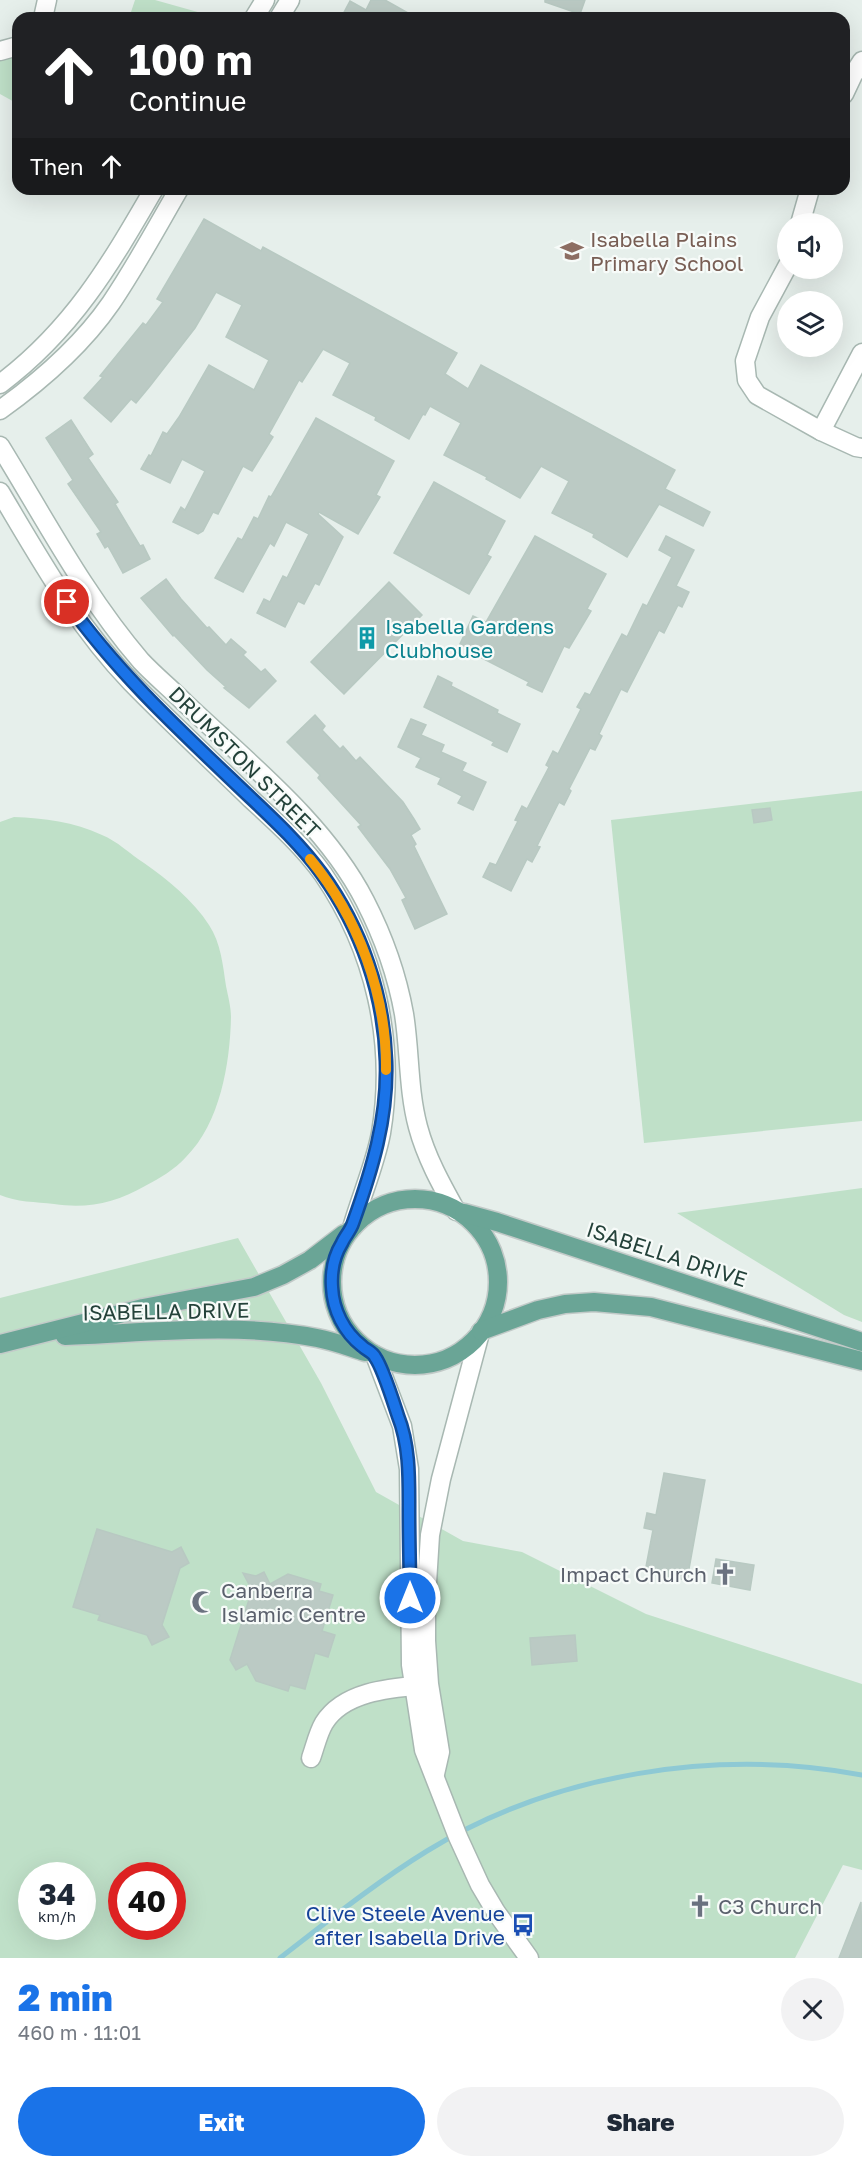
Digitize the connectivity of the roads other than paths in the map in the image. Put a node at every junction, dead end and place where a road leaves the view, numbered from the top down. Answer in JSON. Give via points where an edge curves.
{"nodes":[{"id":1,"x":862,"y":61,"type":"edge"},
{"id":2,"x":850,"y":81,"type":"edge"},
{"id":3,"x":150,"y":195,"type":"edge"},
{"id":4,"x":175,"y":195,"type":"edge"},
{"id":5,"x":808,"y":195,"type":"edge"},
{"id":6,"x":803,"y":213,"type":"edge"},
{"id":7,"x":780,"y":279,"type":"edge"},
{"id":8,"x":862,"y":352,"type":"edge"},
{"id":9,"x":0,"y":384,"type":"edge"},
{"id":10,"x":0,"y":410,"type":"edge"},
{"id":11,"x":822,"y":431,"type":"junction"},
{"id":12,"x":0,"y":446,"type":"edge"},
{"id":13,"x":862,"y":448,"type":"edge"},
{"id":14,"x":0,"y":492,"type":"edge"},
{"id":15,"x":457,"y":1211,"type":"junction"},
{"id":16,"x":351,"y":1229,"type":"junction"},
{"id":17,"x":481,"y":1332,"type":"junction"},
{"id":18,"x":30,"y":1337,"type":"junction"},
{"id":19,"x":862,"y":1342,"type":"edge"},
{"id":20,"x":0,"y":1344,"type":"edge"},
{"id":21,"x":374,"y":1354,"type":"junction"},
{"id":22,"x":862,"y":1361,"type":"edge"},
{"id":23,"x":418,"y":1641,"type":"junction"},
{"id":24,"x":421,"y":1685,"type":"junction"},
{"id":25,"x":311,"y":1758,"type":"dead end"},
{"id":26,"x":529,"y":1958,"type":"edge"}],
"edges":[{"from":1,"to":2,"type":"street"},
{"from":3,"to":9,"type":"street","via":[[97,284],[62,329]]},
{"from":4,"to":10,"type":"street","via":[[116,294],[92,326],[53,368]]},
{"from":5,"to":6,"type":"street"},
{"from":7,"to":11,"type":"street","via":[[760,317],[745,361],[747,380],[757,395]]},
{"from":8,"to":11,"type":"street"},
{"from":11,"to":13,"type":"street"},
{"from":12,"to":15,"type":"street","name":"DRUMSTON STREET","via":[[105,616],[142,662],[306,818],[338,857],[365,901],[386,947],[399,992],[418,1128],[434,1170]]},
{"from":14,"to":16,"type":"street","name":"DRUMSTON STREET","via":[[56,586],[94,640],[130,681],[292,838],[322,873],[346,912],[376,989],[386,1061],[380,1134]]},
{"from":15,"to":16,"type":"main road","via":[[429,1201],[399,1201],[372,1211]]},
{"from":15,"to":17,"type":"main road","via":[[479,1230],[497,1269],[496,1298]]},
{"from":15,"to":19,"type":"main road","name":"ISABELLA DRIVE"},
{"from":16,"to":18,"type":"main road","name":"ISABELLA DRIVE","via":[[310,1260],[254,1287],[143,1308]]},
{"from":16,"to":21,"type":"main road","via":[[336,1255],[333,1297],[342,1324]]},
{"from":17,"to":21,"type":"main road","via":[[455,1355],[428,1364],[399,1364]]},
{"from":17,"to":22,"type":"main road","via":[[538,1310],[594,1302],[651,1307]]},
{"from":17,"to":23,"type":"street","via":[[441,1479],[430,1535]]},
{"from":18,"to":20,"type":"main road","name":"ISABELLA DRIVE"},
{"from":18,"to":21,"type":"main road","name":"ISABELLA DRIVE","via":[[216,1330],[264,1332],[316,1338]]},
{"from":21,"to":23,"type":"street","via":[[402,1426],[409,1469]]},
{"from":23,"to":24,"type":"street"},
{"from":24,"to":25,"type":"street","via":[[375,1692],[345,1702],[322,1725]]},
{"from":24,"to":26,"type":"street","via":[[440,1752],[435,1774],[458,1838],[480,1885]]}]}
